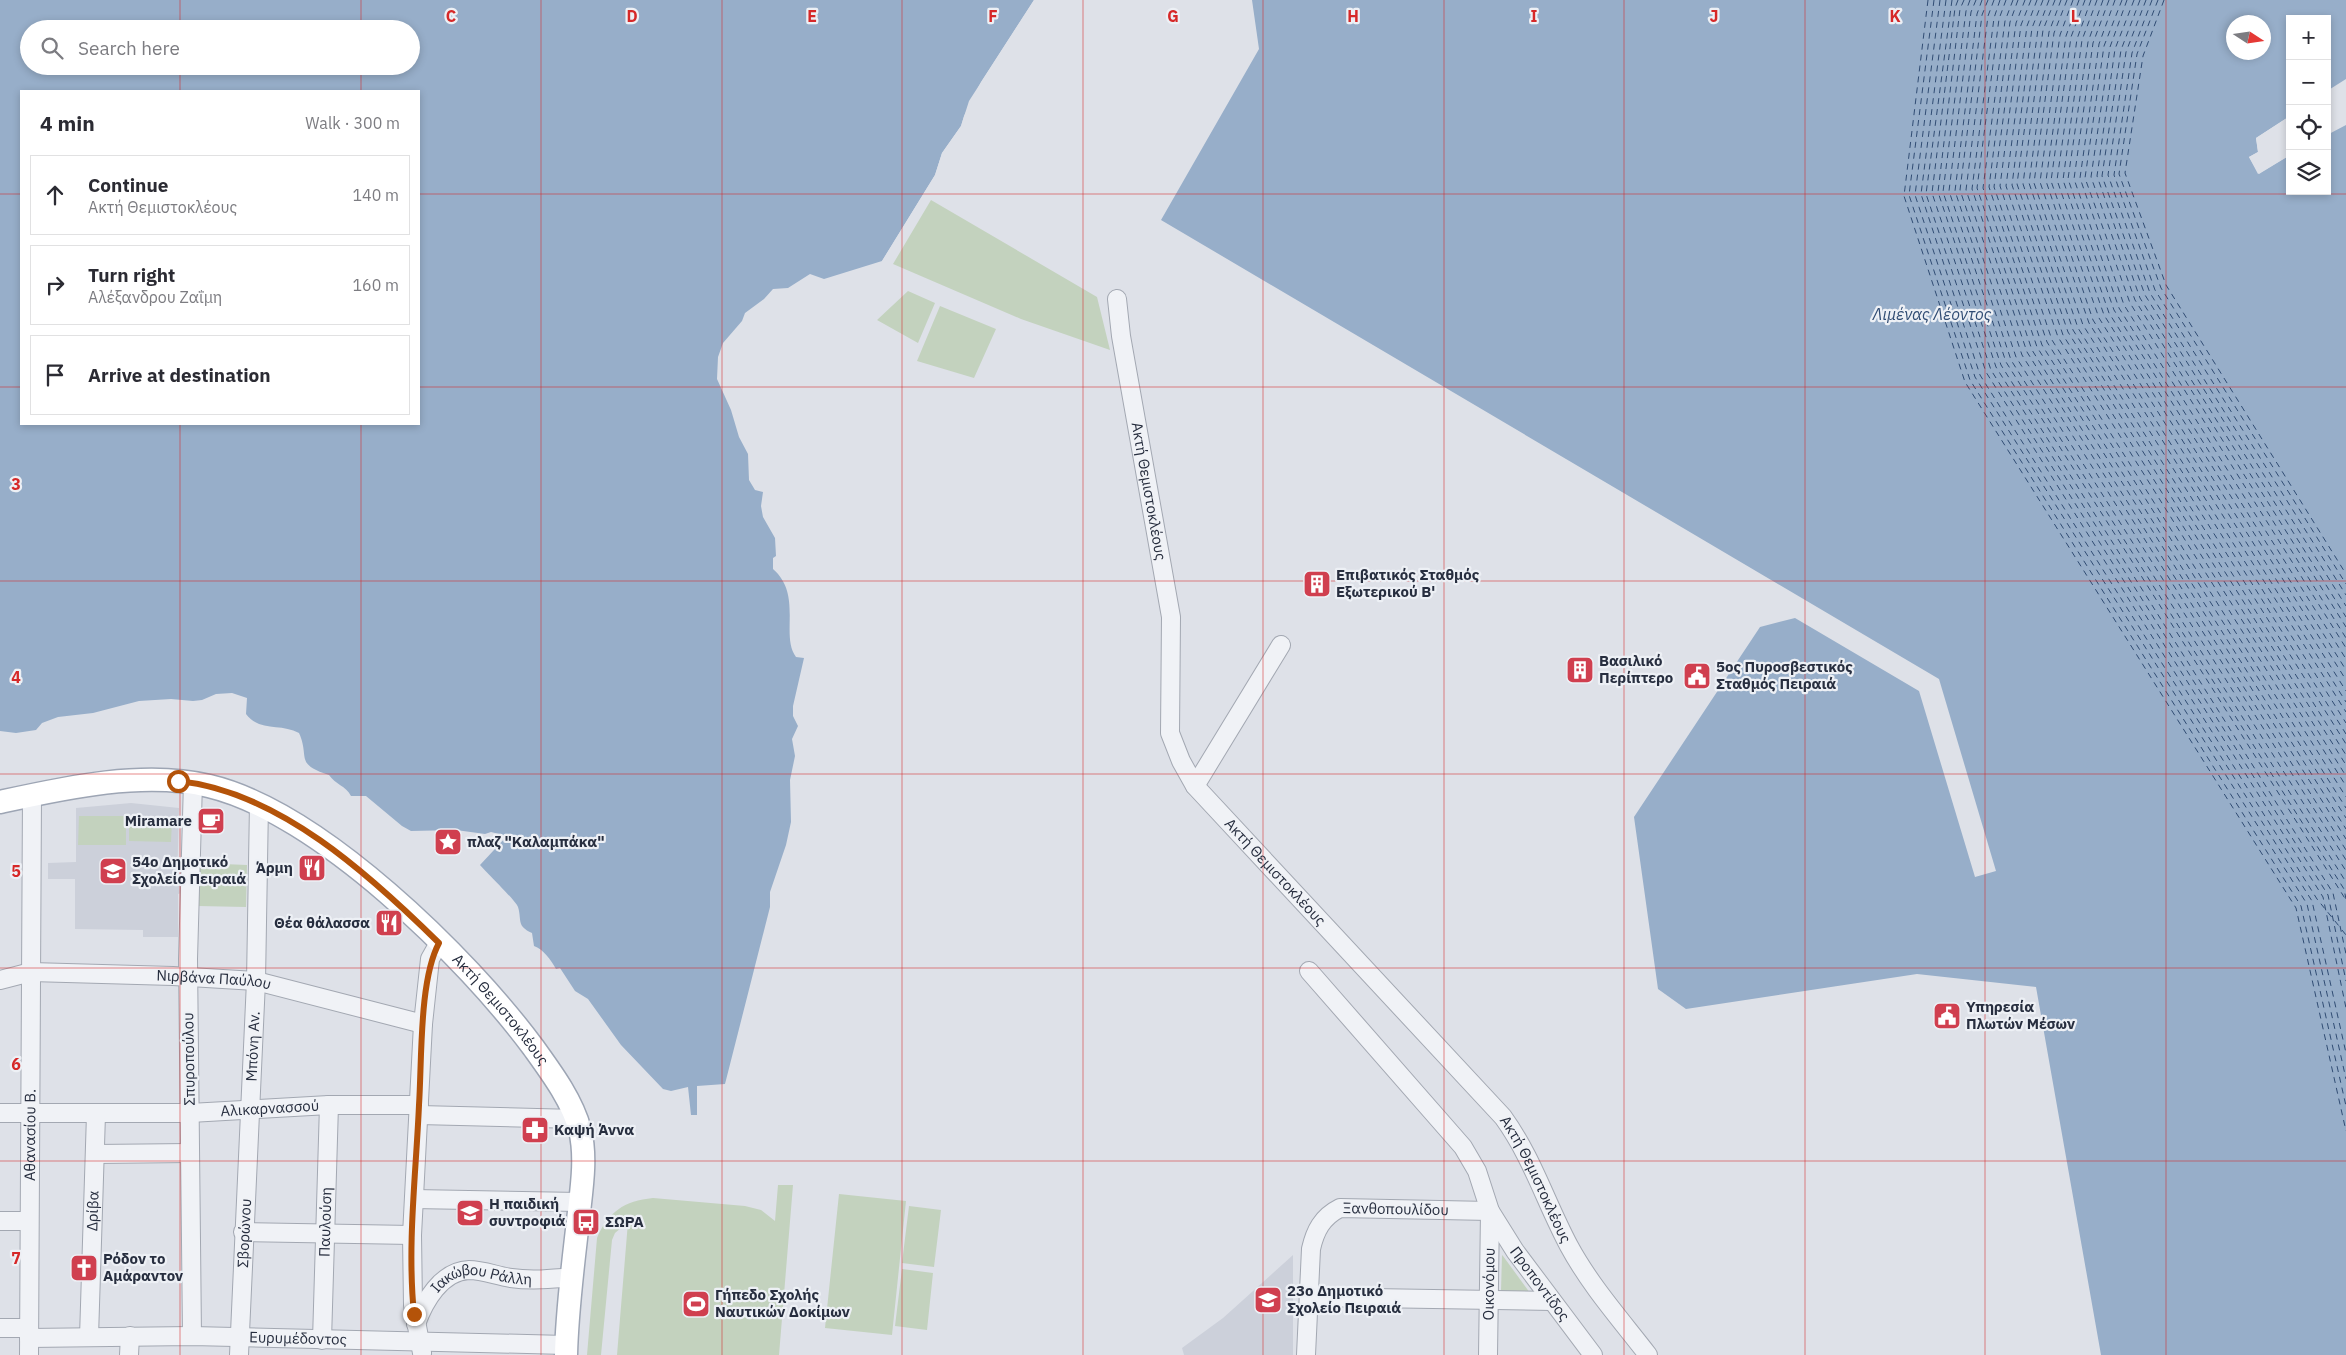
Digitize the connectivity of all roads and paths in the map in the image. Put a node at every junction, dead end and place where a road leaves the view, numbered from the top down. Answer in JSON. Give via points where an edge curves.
{"nodes":[{"id":1,"x":1117,"y":299,"type":"dead end"},
{"id":2,"x":1281,"y":645,"type":"dead end"},
{"id":3,"x":193,"y":782,"type":"junction"},
{"id":4,"x":1195,"y":786,"type":"junction"},
{"id":5,"x":32,"y":795,"type":"junction"},
{"id":6,"x":0,"y":802,"type":"edge"},
{"id":7,"x":259,"y":804,"type":"junction"},
{"id":8,"x":439,"y":943,"type":"junction"},
{"id":9,"x":1309,"y":971,"type":"dead end"},
{"id":10,"x":31,"y":972,"type":"junction"},
{"id":11,"x":188,"y":976,"type":"junction"},
{"id":12,"x":0,"y":980,"type":"edge"},
{"id":13,"x":256,"y":982,"type":"junction"},
{"id":14,"x":423,"y":1024,"type":"junction"},
{"id":15,"x":329,"y":1105,"type":"junction"},
{"id":16,"x":250,"y":1110,"type":"junction"},
{"id":17,"x":419,"y":1110,"type":"junction"},
{"id":18,"x":0,"y":1112,"type":"edge"},
{"id":19,"x":30,"y":1112,"type":"junction"},
{"id":20,"x":190,"y":1113,"type":"junction"},
{"id":21,"x":96,"y":1114,"type":"junction"},
{"id":22,"x":576,"y":1119,"type":"junction"},
{"id":23,"x":190,"y":1153,"type":"junction"},
{"id":24,"x":95,"y":1154,"type":"junction"},
{"id":25,"x":414,"y":1199,"type":"junction"},
{"id":26,"x":580,"y":1202,"type":"junction"},
{"id":27,"x":1490,"y":1211,"type":"junction"},
{"id":28,"x":0,"y":1221,"type":"edge"},
{"id":29,"x":29,"y":1221,"type":"junction"},
{"id":30,"x":244,"y":1232,"type":"junction"},
{"id":31,"x":325,"y":1233,"type":"junction"},
{"id":32,"x":412,"y":1235,"type":"junction"},
{"id":33,"x":572,"y":1277,"type":"junction"},
{"id":34,"x":1308,"y":1297,"type":"junction"},
{"id":35,"x":1489,"y":1300,"type":"junction"},
{"id":36,"x":1552,"y":1301,"type":"junction"},
{"id":37,"x":415,"y":1326,"type":"junction"},
{"id":38,"x":0,"y":1328,"type":"edge"},
{"id":39,"x":130,"y":1336,"type":"junction"},
{"id":40,"x":192,"y":1336,"type":"junction"},
{"id":41,"x":89,"y":1337,"type":"junction"},
{"id":42,"x":239,"y":1337,"type":"junction"},
{"id":43,"x":29,"y":1340,"type":"edge"},
{"id":44,"x":322,"y":1340,"type":"junction"},
{"id":45,"x":353,"y":1348,"type":"edge"},
{"id":46,"x":421,"y":1349,"type":"edge"},
{"id":47,"x":566,"y":1350,"type":"edge"},
{"id":48,"x":129,"y":1355,"type":"edge"},
{"id":49,"x":239,"y":1355,"type":"edge"},
{"id":50,"x":1306,"y":1355,"type":"edge"},
{"id":51,"x":1488,"y":1355,"type":"edge"},
{"id":52,"x":1593,"y":1355,"type":"edge"},
{"id":53,"x":1648,"y":1355,"type":"edge"}],
"edges":[{"from":1,"to":4,"type":"street","name":"Ακτή Θεμιστοκλέους","via":[[1171,617],[1170,733]]},
{"from":2,"to":4,"type":"street"},
{"from":3,"to":5,"type":"main road","name":"Ακτή Θεμιστοκλέους","via":[[128,781]]},
{"from":3,"to":7,"type":"main road","name":"Ακτή Θεμιστοκλέους"},
{"from":3,"to":11,"type":"street","name":"Σπυροπούλου"},
{"from":4,"to":53,"type":"street","name":"Ακτή Θεμιστοκλέους","via":[[1503,1117],[1528,1155],[1580,1265]]},
{"from":5,"to":6,"type":"main road","name":"Ακτή Θεμιστοκλέους"},
{"from":5,"to":10,"type":"street","name":"Αθανασίου Β."},
{"from":7,"to":8,"type":"main road","name":"Ακτή Θεμιστοκλέους","via":[[300,828],[362,872]]},
{"from":7,"to":13,"type":"street","name":"Μπόνη Αν."},
{"from":8,"to":14,"type":"street","via":[[430,958]]},
{"from":8,"to":22,"type":"main road","name":"Ακτή Θεμιστοκλέους","via":[[511,1018],[559,1083]]},
{"from":9,"to":27,"type":"street","via":[[1463,1147],[1477,1171]]},
{"from":10,"to":11,"type":"street","name":"Νιρβάνα Παύλου"},
{"from":10,"to":12,"type":"street","name":"Νιρβάνα Παύλου"},
{"from":10,"to":19,"type":"street","name":"Αθανασίου Β."},
{"from":11,"to":13,"type":"street","name":"Νιρβάνα Παύλου"},
{"from":11,"to":20,"type":"street","name":"Σπυροπούλου"},
{"from":13,"to":14,"type":"street","name":"Νιρβάνα Παύλου"},
{"from":13,"to":16,"type":"street","name":"Μπόνη Αν."},
{"from":14,"to":17,"type":"street"},
{"from":15,"to":16,"type":"street","name":"Αλικαρνασσού"},
{"from":15,"to":17,"type":"street","name":"Αλικαρνασσού"},
{"from":15,"to":31,"type":"street","name":"Παυλούση"},
{"from":16,"to":20,"type":"street","name":"Αλικαρνασσού"},
{"from":16,"to":30,"type":"street","name":"Σβορώνου"},
{"from":17,"to":22,"type":"street","name":"Αλικαρνασσού"},
{"from":17,"to":25,"type":"street"},
{"from":18,"to":19,"type":"street","name":"Αλικαρνασσού"},
{"from":19,"to":21,"type":"street","name":"Αλικαρνασσού"},
{"from":19,"to":29,"type":"street","name":"Αθανασίου Β."},
{"from":20,"to":21,"type":"street","name":"Αλικαρνασσού"},
{"from":20,"to":23,"type":"street","name":"Σπυροπούλου"},
{"from":21,"to":24,"type":"street","name":"Δρίβα"},
{"from":22,"to":26,"type":"main road","name":"Ακτή Θεμιστοκλέους","via":[[582,1146]]},
{"from":23,"to":24,"type":"street"},
{"from":23,"to":40,"type":"street","name":"Σπυροπούλου"},
{"from":24,"to":41,"type":"street","name":"Δρίβα"},
{"from":25,"to":26,"type":"street"},
{"from":25,"to":32,"type":"street"},
{"from":26,"to":33,"type":"main road","name":"Ακτή Θεμιστοκλέους"},
{"from":27,"to":34,"type":"street","name":"Ξανθοπουλίδου","via":[[1340,1208],[1331,1212],[1314,1233]]},
{"from":27,"to":35,"type":"street","name":"Οικονόμου"},
{"from":27,"to":36,"type":"street","name":"Προποντίδος"},
{"from":28,"to":29,"type":"street"},
{"from":29,"to":43,"type":"street","name":"Αθανασίου Β."},
{"from":30,"to":31,"type":"street"},
{"from":30,"to":42,"type":"street","name":"Σβορώνου"},
{"from":31,"to":32,"type":"street"},
{"from":31,"to":44,"type":"street","name":"Παυλούση"},
{"from":32,"to":37,"type":"street"},
{"from":33,"to":37,"type":"street","name":"Ιακώβου Ράλλη","via":[[529,1280],[473,1270],[456,1273],[429,1296]]},
{"from":33,"to":47,"type":"main road","name":"Ακτή Θεμιστοκλέους"},
{"from":34,"to":35,"type":"street"},
{"from":34,"to":50,"type":"street","name":"Ξανθοπουλίδου"},
{"from":35,"to":36,"type":"street"},
{"from":35,"to":51,"type":"street","name":"Οικονόμου"},
{"from":36,"to":52,"type":"street","name":"Προποντίδος"},
{"from":37,"to":46,"type":"street"},
{"from":38,"to":43,"type":"street","name":"Ευρυμέδοντος"},
{"from":39,"to":40,"type":"street","name":"Ευρυμέδοντος"},
{"from":39,"to":41,"type":"street","name":"Ευρυμέδοντος"},
{"from":39,"to":48,"type":"street"},
{"from":40,"to":42,"type":"street","name":"Ευρυμέδοντος"},
{"from":41,"to":43,"type":"street","name":"Ευρυμέδοντος"},
{"from":42,"to":44,"type":"street","name":"Ευρυμέδοντος"},
{"from":42,"to":49,"type":"street","name":"Σβορώνου"},
{"from":44,"to":45,"type":"street","name":"Ευρυμέδοντος"},
{"from":45,"to":46,"type":"street","name":"Ευρυμέδοντος"},
{"from":46,"to":47,"type":"street","name":"Ευρυμέδοντος"}]}
